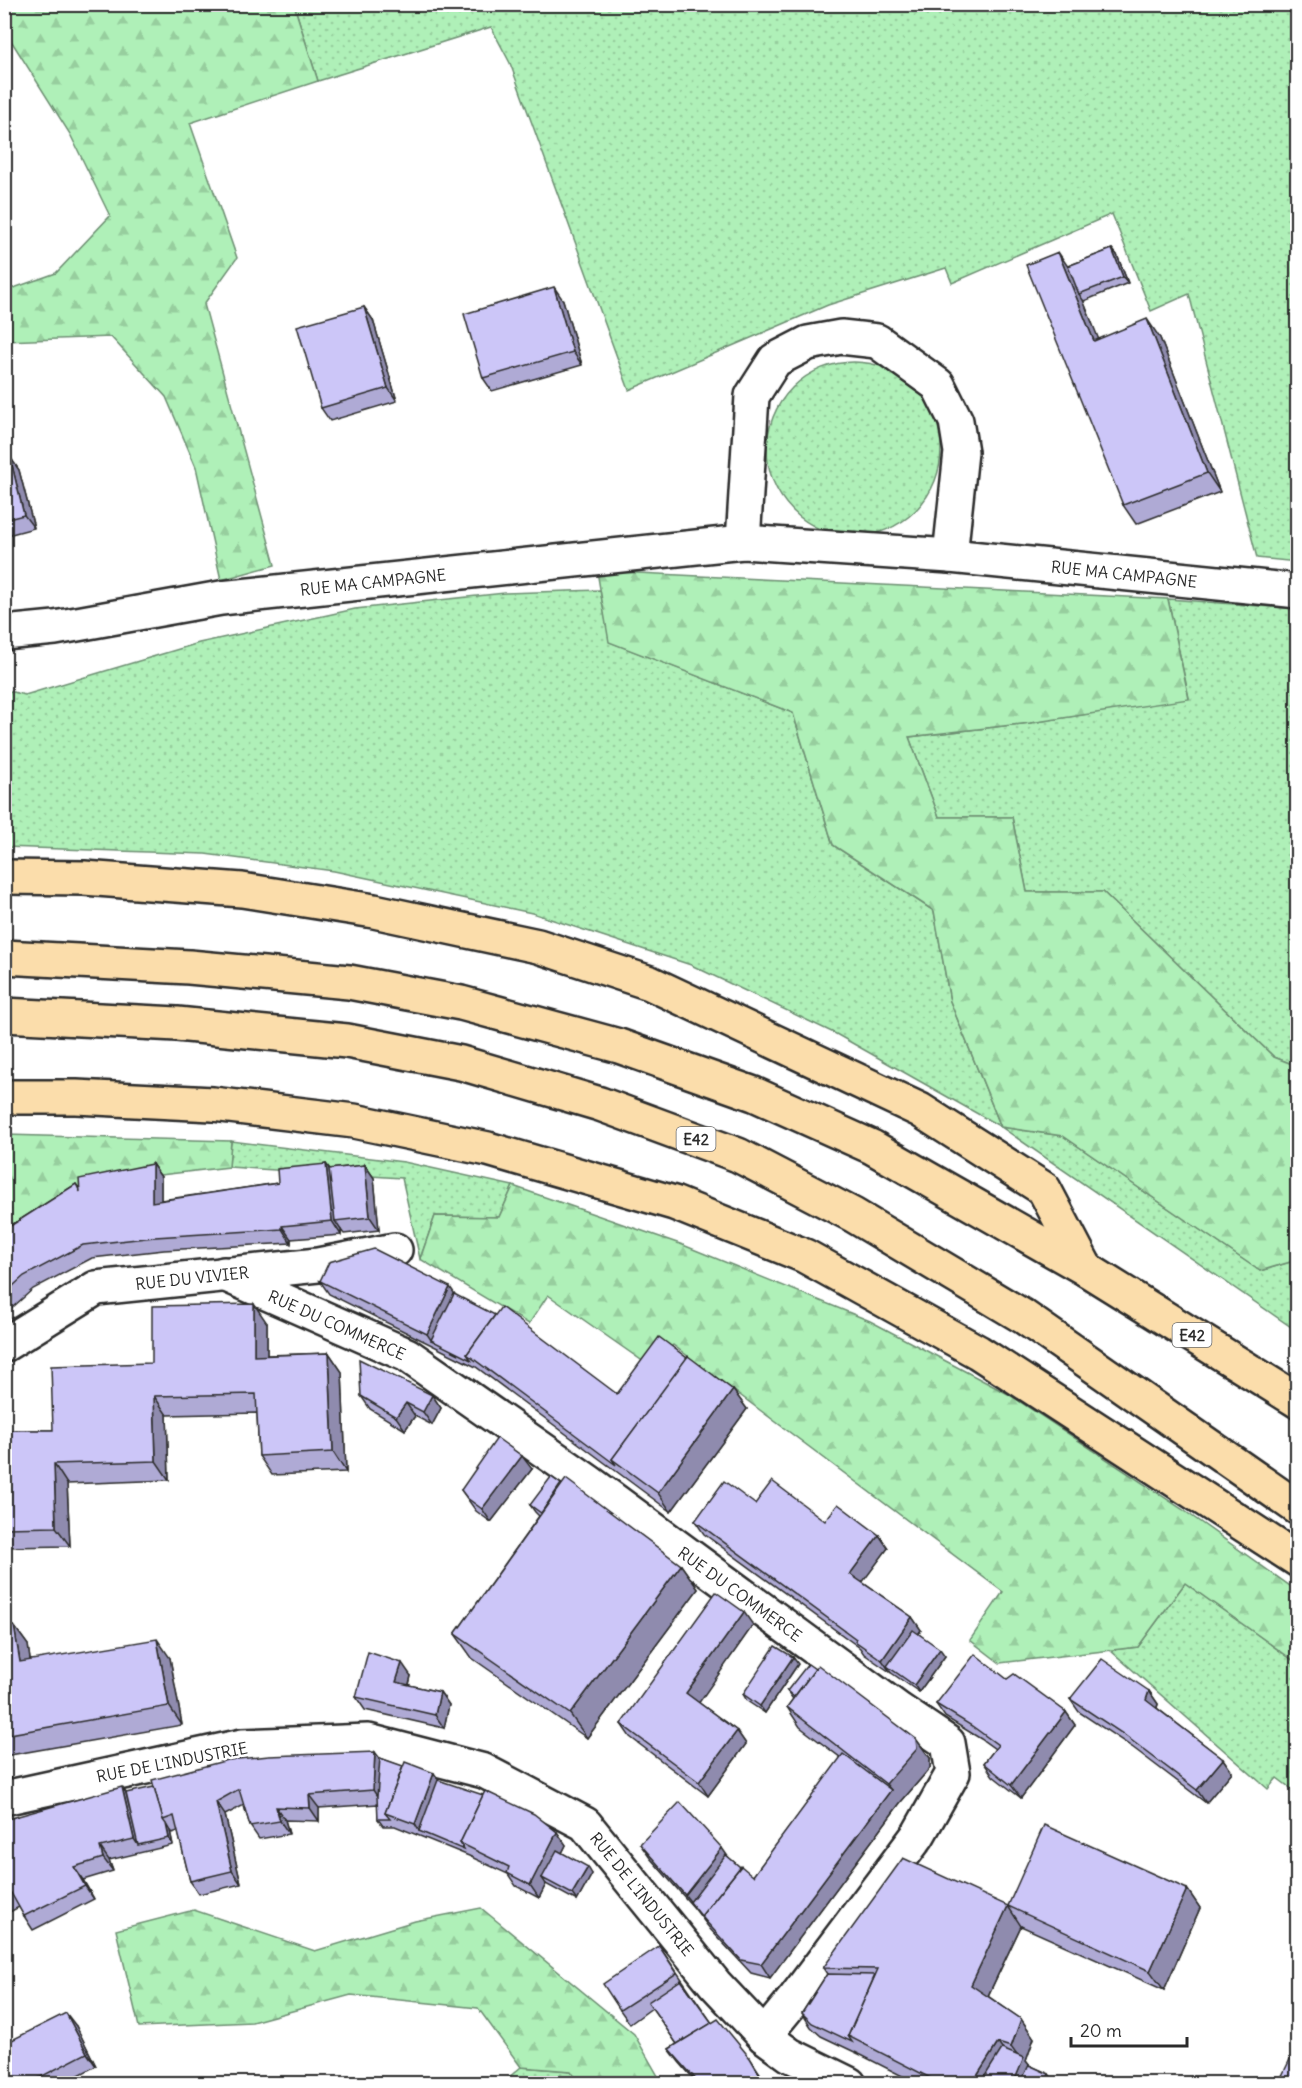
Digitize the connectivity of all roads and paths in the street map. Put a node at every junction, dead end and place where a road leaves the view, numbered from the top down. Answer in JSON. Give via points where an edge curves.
{"nodes":[{"id":1,"x":743,"y":542,"type":"junction"},
{"id":2,"x":950,"y":556,"type":"junction"},
{"id":3,"x":1298,"y":591,"type":"edge"},
{"id":4,"x":4,"y":633,"type":"edge"},
{"id":5,"x":4,"y":877,"type":"edge"},
{"id":6,"x":4,"y":957,"type":"edge"},
{"id":7,"x":4,"y":1016,"type":"edge"},
{"id":8,"x":4,"y":1097,"type":"edge"},
{"id":9,"x":395,"y":1250,"type":"dead end"},
{"id":10,"x":1086,"y":1269,"type":"junction"},
{"id":11,"x":224,"y":1274,"type":"junction"},
{"id":12,"x":4,"y":1346,"type":"edge"},
{"id":13,"x":1298,"y":1401,"type":"edge"},
{"id":14,"x":1298,"y":1508,"type":"edge"},
{"id":15,"x":1298,"y":1560,"type":"edge"},
{"id":16,"x":4,"y":1798,"type":"edge"},
{"id":17,"x":764,"y":2036,"type":"junction"},
{"id":18,"x":835,"y":2080,"type":"edge"}],
"edges":[{"from":1,"to":2,"type":"street","name":"RUE MA CAMPAGNE"},
{"from":1,"to":2,"type":"street","via":[[752,396],[775,360],[808,343],[841,337],[877,341],[938,385],[956,421],[961,452]]},
{"from":1,"to":4,"type":"street","name":"RUE MA CAMPAGNE","via":[[222,598],[55,628]]},
{"from":2,"to":3,"type":"street","name":"RUE MA CAMPAGNE"},
{"from":5,"to":10,"type":"highway","via":[[84,878],[242,891],[374,911],[538,946],[650,983],[920,1110],[1044,1189]]},
{"from":6,"to":10,"type":"highway","number":"E42","via":[[189,967],[349,982],[461,1003],[619,1046],[754,1094],[872,1147]]},
{"from":7,"to":14,"type":"highway","number":"E42","via":[[177,1024],[347,1041],[461,1063],[568,1094],[738,1155],[853,1215],[1024,1317]]},
{"from":8,"to":15,"type":"highway","via":[[213,1104],[354,1120],[488,1149],[674,1203],[805,1256],[978,1352]]},
{"from":9,"to":11,"type":"street","name":"RUE DU VIVIER","via":[[318,1264]]},
{"from":10,"to":13,"type":"highway","number":"E42"},
{"from":11,"to":12,"type":"street","name":"RUE DU VIVIER","via":[[96,1288]]},
{"from":11,"to":17,"type":"street","name":"RUE DU COMMERCE","via":[[407,1355],[948,1743],[953,1773],[918,1834]]},
{"from":16,"to":17,"type":"street","name":"RUE DE L'INDUSTRIE","via":[[242,1746],[368,1741],[484,1771],[585,1824],[716,1984]]},
{"from":17,"to":18,"type":"street","name":"RUE DE L'INDUSTRIE"}]}
